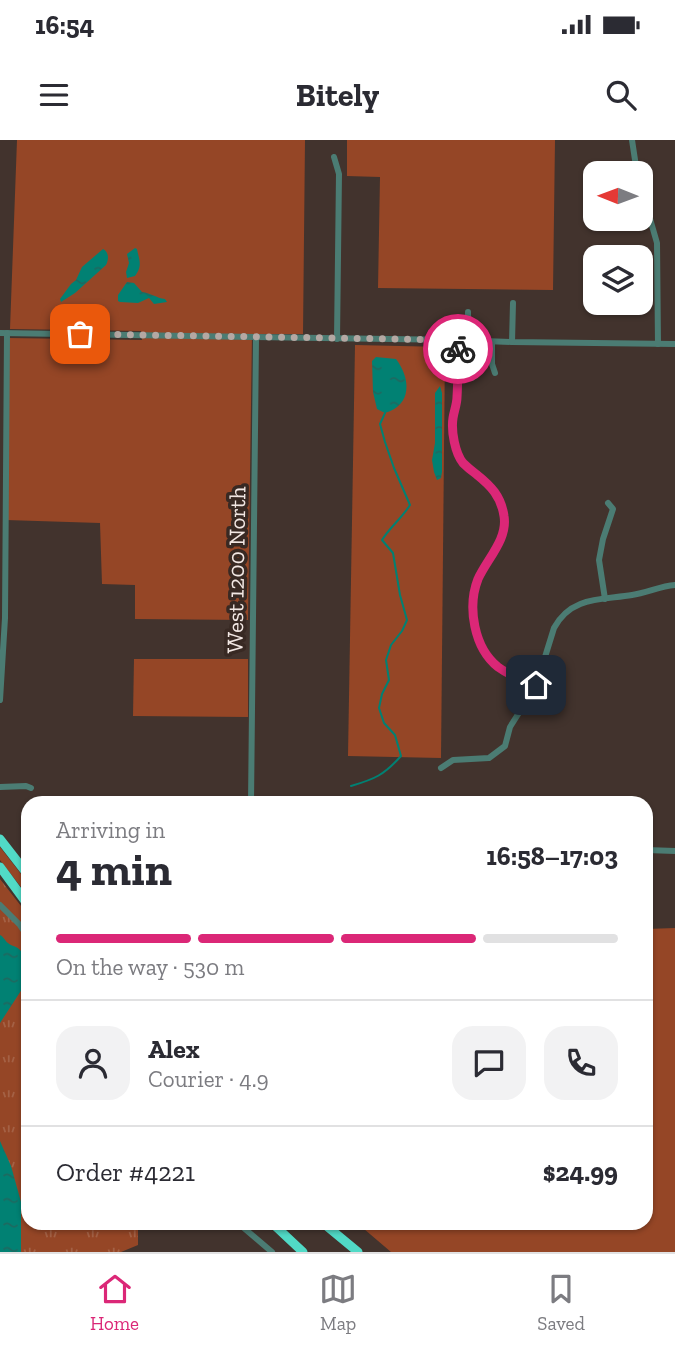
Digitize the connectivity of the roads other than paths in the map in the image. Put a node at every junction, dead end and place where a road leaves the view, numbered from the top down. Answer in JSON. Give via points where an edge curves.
{"nodes":[{"id":1,"x":632,"y":140,"type":"edge"},
{"id":2,"x":334,"y":158,"type":"dead end"},
{"id":3,"x":635,"y":161,"type":"edge"},
{"id":4,"x":653,"y":229,"type":"edge"},
{"id":5,"x":513,"y":303,"type":"dead end"},
{"id":6,"x":468,"y":312,"type":"dead end"},
{"id":7,"x":3,"y":333,"type":"edge"},
{"id":8,"x":256,"y":338,"type":"junction"},
{"id":9,"x":337,"y":339,"type":"junction"},
{"id":10,"x":458,"y":340,"type":"junction"},
{"id":11,"x":470,"y":341,"type":"junction"},
{"id":12,"x":492,"y":342,"type":"junction"},
{"id":13,"x":512,"y":342,"type":"junction"},
{"id":14,"x":658,"y":344,"type":"junction"},
{"id":15,"x":675,"y":344,"type":"edge"},
{"id":16,"x":495,"y":373,"type":"dead end"},
{"id":17,"x":472,"y":378,"type":"dead end"},
{"id":18,"x":608,"y":502,"type":"dead end"},
{"id":19,"x":675,"y":585,"type":"edge"},
{"id":20,"x":605,"y":599,"type":"junction"},
{"id":21,"x":536,"y":685,"type":"junction"},
{"id":22,"x":0,"y":699,"type":"edge"},
{"id":23,"x":441,"y":768,"type":"dead end"},
{"id":24,"x":0,"y":787,"type":"edge"},
{"id":25,"x":31,"y":788,"type":"dead end"},
{"id":26,"x":251,"y":796,"type":"edge"},
{"id":27,"x":0,"y":839,"type":"edge"},
{"id":28,"x":653,"y":850,"type":"edge"},
{"id":29,"x":675,"y":851,"type":"edge"},
{"id":30,"x":21,"y":866,"type":"edge"},
{"id":31,"x":0,"y":867,"type":"edge"},
{"id":32,"x":21,"y":896,"type":"edge"},
{"id":33,"x":0,"y":905,"type":"edge"},
{"id":34,"x":21,"y":926,"type":"edge"},
{"id":35,"x":246,"y":1230,"type":"edge"},
{"id":36,"x":279,"y":1230,"type":"edge"},
{"id":37,"x":331,"y":1230,"type":"edge"},
{"id":38,"x":272,"y":1252,"type":"edge"},
{"id":39,"x":303,"y":1252,"type":"edge"},
{"id":40,"x":358,"y":1252,"type":"edge"}],
"edges":[{"from":1,"to":3,"type":"street"},
{"from":2,"to":9,"type":"street","via":[[339,174]]},
{"from":4,"to":14,"type":"street"},
{"from":5,"to":13,"type":"street"},
{"from":6,"to":11,"type":"street"},
{"from":7,"to":8,"type":"street"},
{"from":7,"to":22,"type":"street","via":[[5,618]]},
{"from":8,"to":9,"type":"street"},
{"from":8,"to":26,"type":"street","name":"West 1200 North"},
{"from":9,"to":10,"type":"street"},
{"from":10,"to":11,"type":"street"},
{"from":10,"to":21,"type":"street","via":[[453,438],[463,463],[498,494],[505,521],[503,535],[478,579],[475,629],[496,665]]},
{"from":11,"to":12,"type":"street"},
{"from":11,"to":17,"type":"street"},
{"from":12,"to":13,"type":"street"},
{"from":12,"to":16,"type":"street"},
{"from":13,"to":14,"type":"street"},
{"from":14,"to":15,"type":"street"},
{"from":18,"to":20,"type":"street","via":[[613,509],[599,560]]},
{"from":19,"to":20,"type":"street"},
{"from":20,"to":21,"type":"street","via":[[580,603],[559,620]]},
{"from":21,"to":23,"type":"street","via":[[510,727],[505,746],[489,758],[453,760]]},
{"from":24,"to":25,"type":"street"},
{"from":27,"to":30,"type":"highway"},
{"from":28,"to":29,"type":"street"},
{"from":31,"to":32,"type":"highway"},
{"from":33,"to":34,"type":"street"},
{"from":35,"to":38,"type":"street"},
{"from":36,"to":39,"type":"highway"},
{"from":37,"to":40,"type":"highway"}]}
